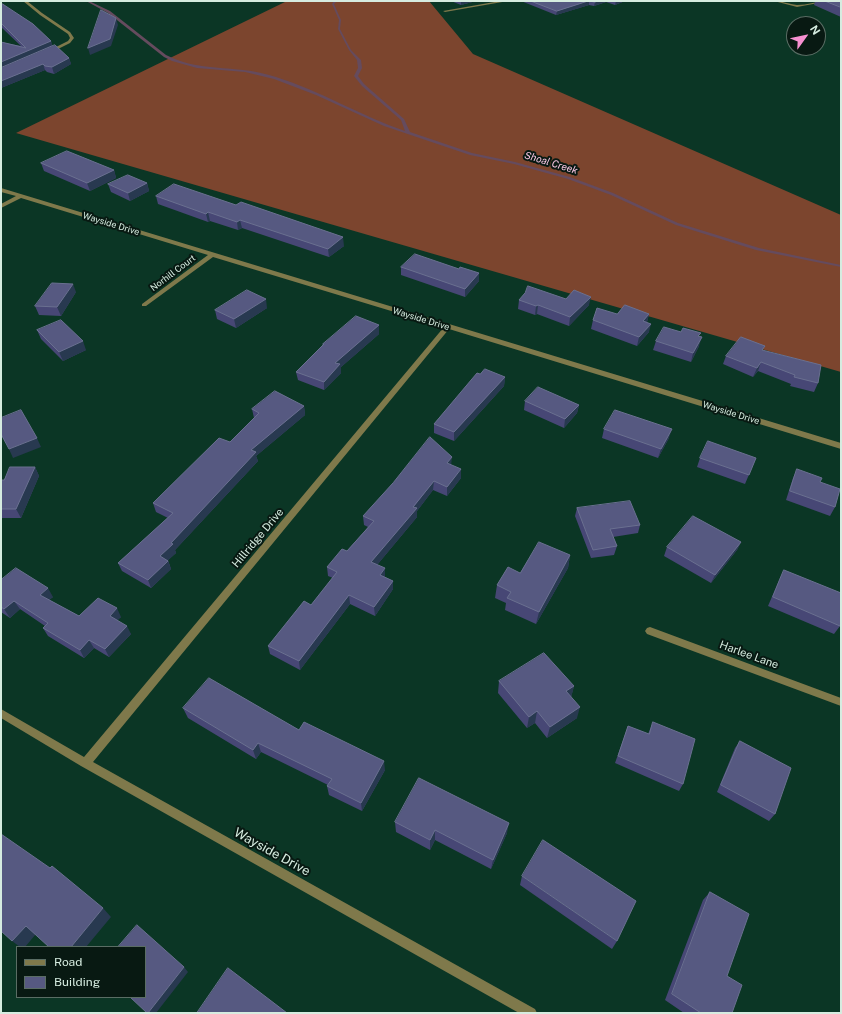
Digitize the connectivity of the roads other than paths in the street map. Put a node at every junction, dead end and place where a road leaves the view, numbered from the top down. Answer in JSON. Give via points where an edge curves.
{"nodes":[{"id":1,"x":25,"y":1,"type":"edge"},
{"id":2,"x":506,"y":1,"type":"edge"},
{"id":3,"x":776,"y":1,"type":"edge"},
{"id":4,"x":828,"y":1,"type":"edge"},
{"id":5,"x":445,"y":11,"type":"dead end"},
{"id":6,"x":47,"y":52,"type":"edge"},
{"id":7,"x":1,"y":190,"type":"edge"},
{"id":8,"x":20,"y":196,"type":"junction"},
{"id":9,"x":1,"y":206,"type":"edge"},
{"id":10,"x":212,"y":255,"type":"junction"},
{"id":11,"x":144,"y":305,"type":"dead end"},
{"id":12,"x":447,"y":327,"type":"junction"},
{"id":13,"x":841,"y":446,"type":"edge"},
{"id":14,"x":650,"y":631,"type":"dead end"},
{"id":15,"x":841,"y":702,"type":"edge"},
{"id":16,"x":1,"y":713,"type":"edge"},
{"id":17,"x":85,"y":763,"type":"junction"},
{"id":18,"x":531,"y":1013,"type":"edge"}],
"edges":[{"from":1,"to":6,"type":"street","via":[[69,33],[72,38],[69,42]]},
{"from":2,"to":5,"type":"street"},
{"from":3,"to":4,"type":"street","via":[[797,6]]},
{"from":7,"to":8,"type":"street","name":"Wayside Drive"},
{"from":8,"to":9,"type":"street"},
{"from":8,"to":10,"type":"street","name":"Wayside Drive"},
{"from":10,"to":11,"type":"street","name":"Norhill Court"},
{"from":10,"to":12,"type":"street","name":"Wayside Drive"},
{"from":12,"to":13,"type":"street","name":"Wayside Drive"},
{"from":12,"to":17,"type":"street","name":"Hillridge Drive"},
{"from":14,"to":15,"type":"street","name":"Harlee Lane"},
{"from":16,"to":17,"type":"street","name":"Wayside Drive"},
{"from":17,"to":18,"type":"street","name":"Wayside Drive"}]}
